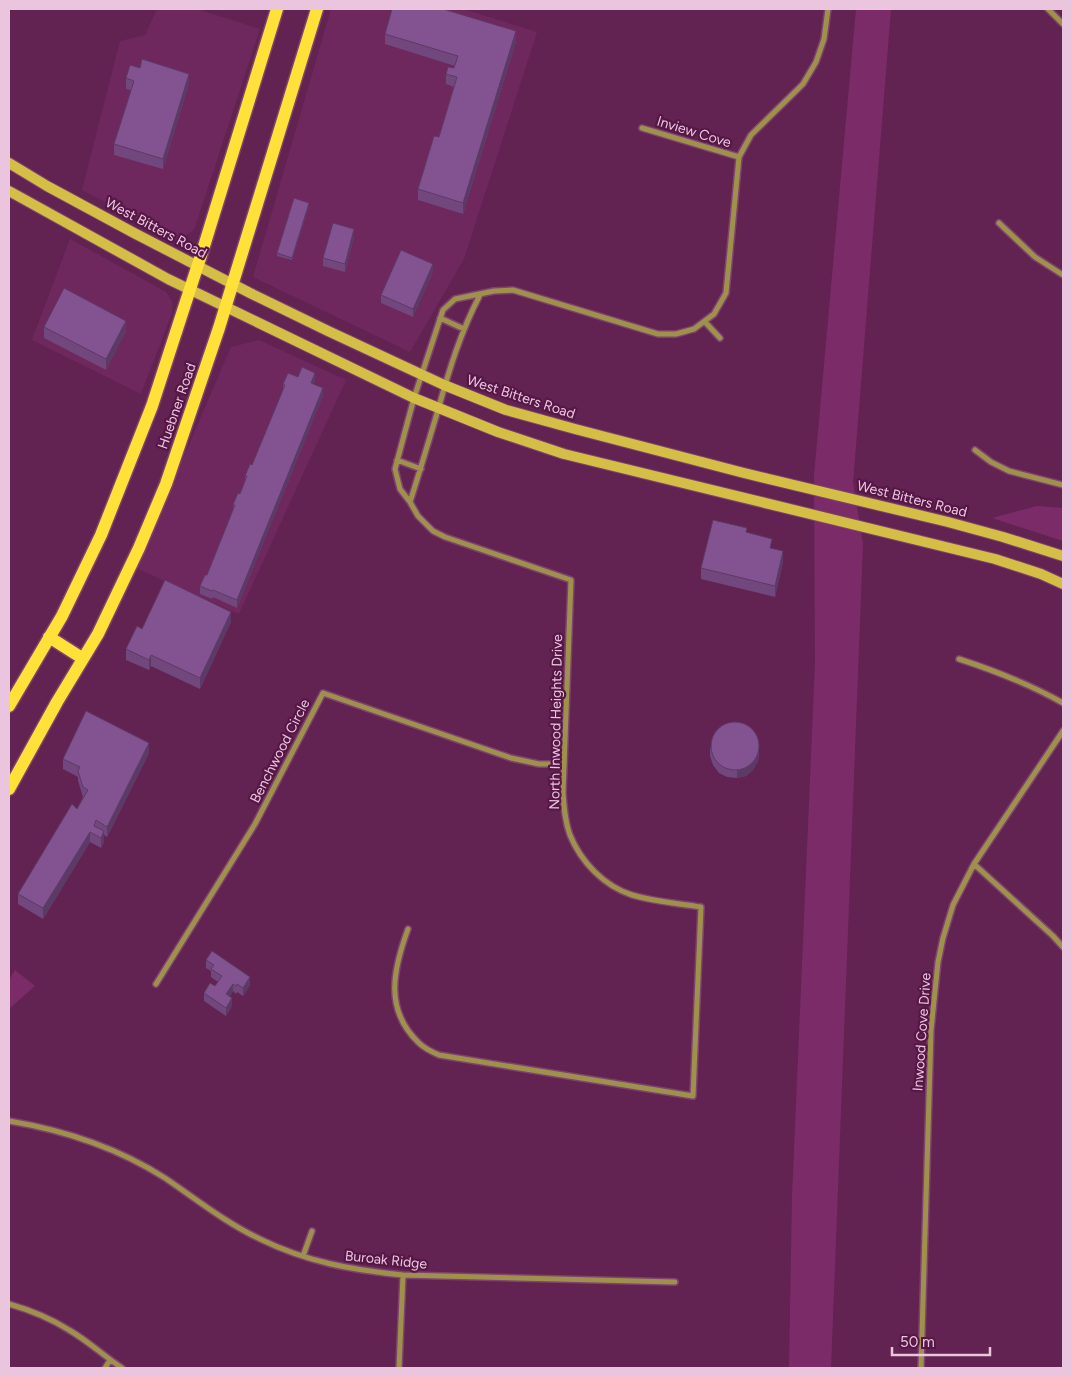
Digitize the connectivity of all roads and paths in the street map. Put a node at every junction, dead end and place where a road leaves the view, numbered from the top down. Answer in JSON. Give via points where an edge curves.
{"nodes":[{"id":1,"x":278,"y":9,"type":"edge"},
{"id":2,"x":317,"y":9,"type":"edge"},
{"id":3,"x":828,"y":9,"type":"edge"},
{"id":4,"x":1048,"y":9,"type":"edge"},
{"id":5,"x":1063,"y":24,"type":"edge"},
{"id":6,"x":642,"y":128,"type":"dead end"},
{"id":7,"x":739,"y":157,"type":"junction"},
{"id":8,"x":9,"y":163,"type":"edge"},
{"id":9,"x":9,"y":191,"type":"edge"},
{"id":10,"x":998,"y":223,"type":"dead end"},
{"id":11,"x":198,"y":266,"type":"junction"},
{"id":12,"x":1063,"y":276,"type":"edge"},
{"id":13,"x":233,"y":284,"type":"junction"},
{"id":14,"x":190,"y":290,"type":"junction"},
{"id":15,"x":480,"y":295,"type":"junction"},
{"id":16,"x":226,"y":307,"type":"junction"},
{"id":17,"x":440,"y":318,"type":"junction"},
{"id":18,"x":705,"y":322,"type":"junction"},
{"id":19,"x":464,"y":329,"type":"junction"},
{"id":20,"x":720,"y":338,"type":"dead end"},
{"id":21,"x":421,"y":374,"type":"junction"},
{"id":22,"x":444,"y":385,"type":"junction"},
{"id":23,"x":414,"y":398,"type":"junction"},
{"id":24,"x":438,"y":408,"type":"junction"},
{"id":25,"x":975,"y":450,"type":"dead end"},
{"id":26,"x":397,"y":460,"type":"junction"},
{"id":27,"x":420,"y":469,"type":"junction"},
{"id":28,"x":1063,"y":485,"type":"edge"},
{"id":29,"x":410,"y":502,"type":"junction"},
{"id":30,"x":1063,"y":556,"type":"edge"},
{"id":31,"x":1063,"y":584,"type":"edge"},
{"id":32,"x":49,"y":637,"type":"junction"},
{"id":33,"x":82,"y":658,"type":"junction"},
{"id":34,"x":959,"y":659,"type":"dead end"},
{"id":35,"x":1063,"y":703,"type":"edge"},
{"id":36,"x":9,"y":706,"type":"edge"},
{"id":37,"x":1063,"y":731,"type":"edge"},
{"id":38,"x":564,"y":764,"type":"junction"},
{"id":39,"x":9,"y":789,"type":"edge"},
{"id":40,"x":974,"y":864,"type":"junction"},
{"id":41,"x":408,"y":929,"type":"dead end"},
{"id":42,"x":1063,"y":947,"type":"edge"},
{"id":43,"x":156,"y":984,"type":"dead end"},
{"id":44,"x":9,"y":1121,"type":"edge"},
{"id":45,"x":312,"y":1231,"type":"dead end"},
{"id":46,"x":303,"y":1256,"type":"junction"},
{"id":47,"x":403,"y":1275,"type":"junction"},
{"id":48,"x":675,"y":1282,"type":"dead end"},
{"id":49,"x":9,"y":1304,"type":"edge"},
{"id":50,"x":110,"y":1360,"type":"junction"},
{"id":51,"x":105,"y":1368,"type":"edge"},
{"id":52,"x":122,"y":1368,"type":"edge"},
{"id":53,"x":399,"y":1368,"type":"edge"},
{"id":54,"x":921,"y":1368,"type":"edge"}],
"edges":[{"from":1,"to":11,"type":"main road","name":"Huebner Road"},
{"from":2,"to":13,"type":"main road","name":"Huebner Road"},
{"from":3,"to":7,"type":"street","via":[[824,39],[803,84],[750,135]]},
{"from":4,"to":5,"type":"street"},
{"from":6,"to":7,"type":"street","name":"Inview Cove"},
{"from":7,"to":18,"type":"street","via":[[726,293],[714,314]]},
{"from":8,"to":11,"type":"main road","name":"West Bitters Road"},
{"from":9,"to":14,"type":"main road"},
{"from":10,"to":12,"type":"street","via":[[1035,257]]},
{"from":11,"to":13,"type":"main road","name":"West Bitters Road"},
{"from":11,"to":14,"type":"main road","name":"Huebner Road"},
{"from":13,"to":16,"type":"main road","name":"Huebner Road"},
{"from":13,"to":21,"type":"main road","name":"West Bitters Road"},
{"from":14,"to":16,"type":"main road"},
{"from":14,"to":32,"type":"main road","name":"Huebner Road","via":[[152,406],[101,535]]},
{"from":15,"to":17,"type":"street","via":[[456,299],[443,310]]},
{"from":15,"to":18,"type":"street","via":[[513,290],[658,334],[676,334]]},
{"from":15,"to":19,"type":"street"},
{"from":16,"to":23,"type":"main road"},
{"from":16,"to":33,"type":"main road","name":"Huebner Road","via":[[166,484],[118,593]]},
{"from":17,"to":19,"type":"street"},
{"from":17,"to":21,"type":"street","name":"North Inwood Heights Drive"},
{"from":18,"to":20,"type":"street"},
{"from":19,"to":22,"type":"street"},
{"from":21,"to":22,"type":"main road","name":"West Bitters Road"},
{"from":21,"to":23,"type":"street","name":"North Inwood Heights Drive"},
{"from":22,"to":24,"type":"street"},
{"from":22,"to":30,"type":"main road","name":"West Bitters Road","via":[[506,410],[744,473],[948,522]]},
{"from":23,"to":24,"type":"main road"},
{"from":23,"to":26,"type":"street","name":"North Inwood Heights Drive"},
{"from":24,"to":27,"type":"street"},
{"from":24,"to":31,"type":"main road","via":[[564,454],[987,557]]},
{"from":25,"to":28,"type":"street","via":[[1009,471]]},
{"from":26,"to":27,"type":"street"},
{"from":26,"to":29,"type":"street","name":"North Inwood Heights Drive","via":[[395,469],[400,489]]},
{"from":27,"to":29,"type":"street"},
{"from":29,"to":38,"type":"street","name":"North Inwood Heights Drive","via":[[418,516],[433,531],[445,537],[571,580]]},
{"from":32,"to":33,"type":"main road"},
{"from":32,"to":36,"type":"main road","name":"Huebner Road"},
{"from":33,"to":39,"type":"main road","name":"Huebner Road"},
{"from":34,"to":35,"type":"street","via":[[997,671]]},
{"from":37,"to":40,"type":"street","name":"Inwood Cove Drive"},
{"from":38,"to":41,"type":"street","name":"North Inwood Heights Drive","via":[[564,814],[570,835],[594,871],[630,894],[701,906],[693,1096],[439,1055],[420,1045],[402,1022],[396,1002],[399,954]]},
{"from":38,"to":43,"type":"street","name":"Benchwood Circle","via":[[539,764],[510,758],[323,693],[255,824]]},
{"from":40,"to":42,"type":"street"},
{"from":40,"to":54,"type":"street","name":"Inwood Cove Drive","via":[[953,905],[938,962],[932,1030]]},
{"from":44,"to":46,"type":"street","name":"Buroak Ridge","via":[[38,1126],[125,1156],[163,1177],[230,1223]]},
{"from":45,"to":46,"type":"street"},
{"from":46,"to":47,"type":"street","name":"Buroak Ridge","via":[[366,1272]]},
{"from":47,"to":48,"type":"street","name":"Buroak Ridge"},
{"from":47,"to":53,"type":"street"},
{"from":49,"to":50,"type":"street","via":[[70,1330]]},
{"from":50,"to":51,"type":"street"},
{"from":50,"to":52,"type":"street"}]}
